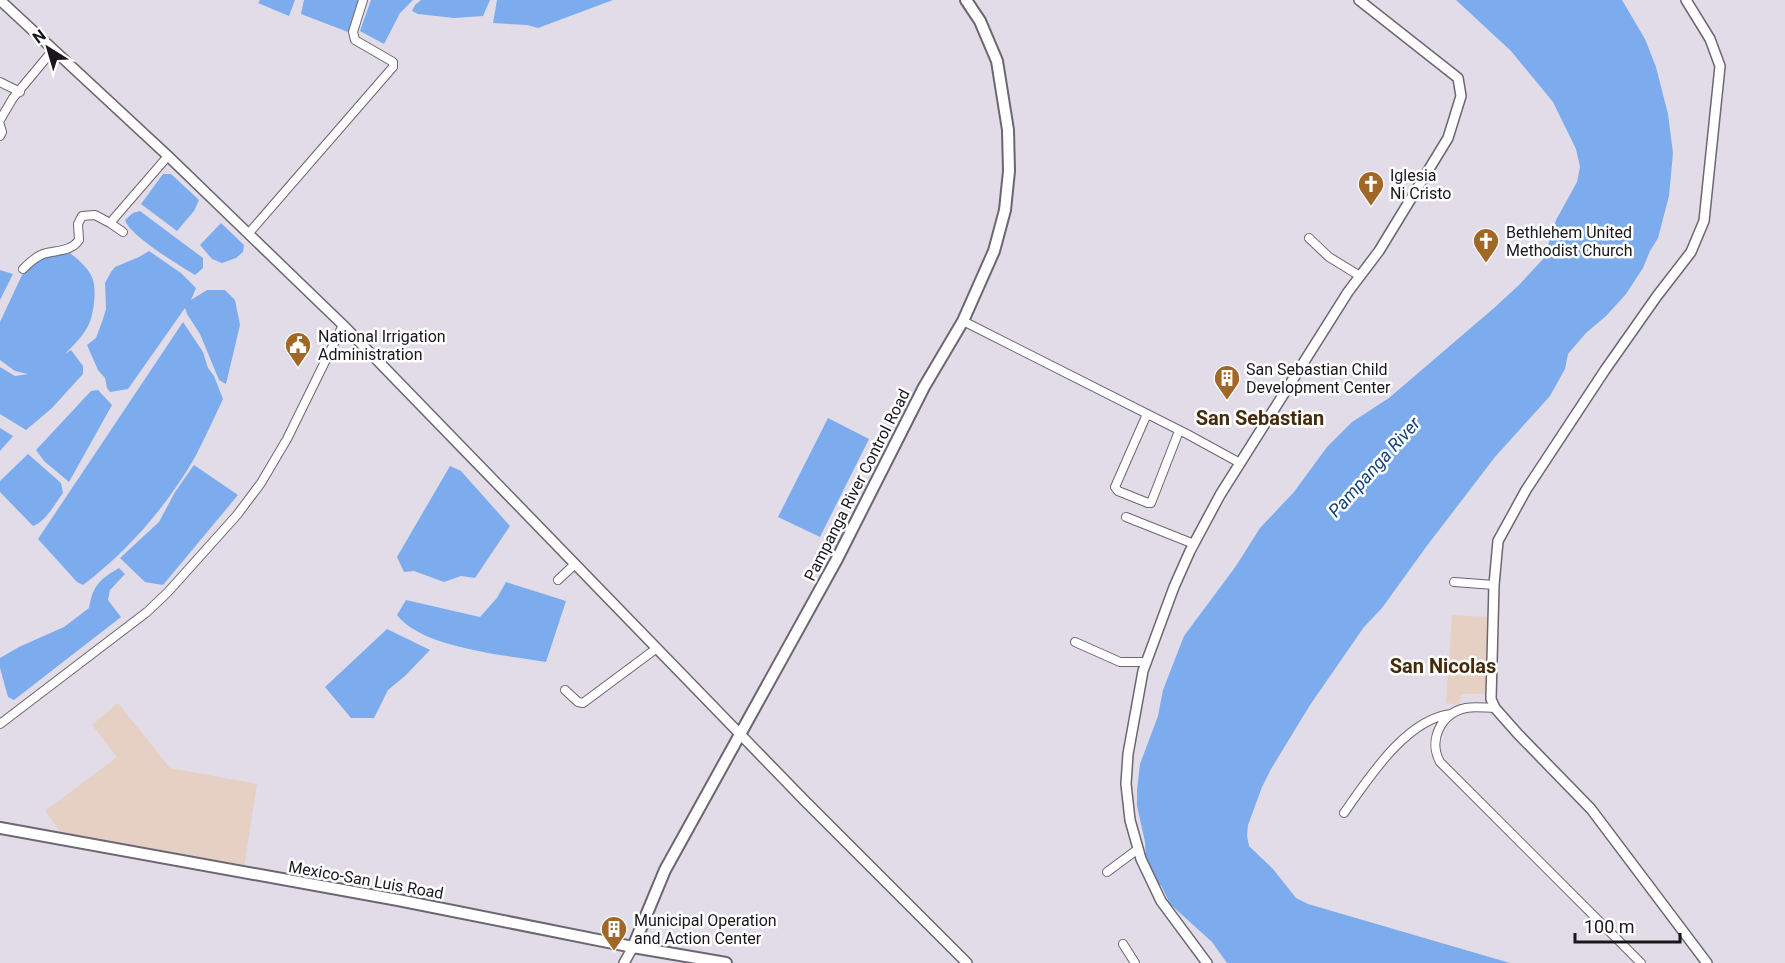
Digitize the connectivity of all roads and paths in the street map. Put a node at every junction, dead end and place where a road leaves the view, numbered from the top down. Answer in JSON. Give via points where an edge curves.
{"nodes":[{"id":1,"x":0,"y":0,"type":"edge"},
{"id":2,"x":363,"y":0,"type":"edge"},
{"id":3,"x":966,"y":0,"type":"edge"},
{"id":4,"x":1359,"y":0,"type":"edge"},
{"id":5,"x":1686,"y":0,"type":"edge"},
{"id":6,"x":53,"y":50,"type":"junction"},
{"id":7,"x":0,"y":82,"type":"edge"},
{"id":8,"x":20,"y":92,"type":"junction"},
{"id":9,"x":0,"y":120,"type":"edge"},
{"id":10,"x":0,"y":125,"type":"edge"},
{"id":11,"x":0,"y":136,"type":"edge"},
{"id":12,"x":168,"y":156,"type":"junction"},
{"id":13,"x":110,"y":224,"type":"junction"},
{"id":14,"x":123,"y":232,"type":"dead end"},
{"id":15,"x":249,"y":233,"type":"junction"},
{"id":16,"x":1309,"y":238,"type":"dead end"},
{"id":17,"x":23,"y":269,"type":"dead end"},
{"id":18,"x":1360,"y":276,"type":"junction"},
{"id":19,"x":963,"y":321,"type":"junction"},
{"id":20,"x":343,"y":325,"type":"junction"},
{"id":21,"x":1147,"y":414,"type":"junction"},
{"id":22,"x":1179,"y":431,"type":"junction"},
{"id":23,"x":1240,"y":463,"type":"junction"},
{"id":24,"x":1126,"y":517,"type":"dead end"},
{"id":25,"x":1194,"y":544,"type":"junction"},
{"id":26,"x":575,"y":564,"type":"junction"},
{"id":27,"x":558,"y":580,"type":"dead end"},
{"id":28,"x":1454,"y":582,"type":"dead end"},
{"id":29,"x":1494,"y":585,"type":"junction"},
{"id":30,"x":1075,"y":642,"type":"dead end"},
{"id":31,"x":657,"y":648,"type":"junction"},
{"id":32,"x":1145,"y":662,"type":"junction"},
{"id":33,"x":565,"y":690,"type":"dead end"},
{"id":34,"x":1495,"y":708,"type":"junction"},
{"id":35,"x":1452,"y":714,"type":"junction"},
{"id":36,"x":0,"y":724,"type":"edge"},
{"id":37,"x":741,"y":732,"type":"junction"},
{"id":38,"x":1344,"y":813,"type":"dead end"},
{"id":39,"x":0,"y":828,"type":"edge"},
{"id":40,"x":1138,"y":849,"type":"junction"},
{"id":41,"x":1107,"y":872,"type":"dead end"},
{"id":42,"x":1123,"y":944,"type":"dead end"},
{"id":43,"x":633,"y":947,"type":"junction"},
{"id":44,"x":624,"y":963,"type":"edge"},
{"id":45,"x":726,"y":963,"type":"edge"},
{"id":46,"x":967,"y":963,"type":"edge"},
{"id":47,"x":1135,"y":963,"type":"edge"},
{"id":48,"x":1207,"y":963,"type":"edge"},
{"id":49,"x":1641,"y":963,"type":"edge"},
{"id":50,"x":1707,"y":963,"type":"edge"}],
"edges":[{"from":1,"to":6,"type":"street"},
{"from":2,"to":15,"type":"street","via":[[353,32],[355,39],[393,62],[393,67]]},
{"from":3,"to":19,"type":"main road","name":"Pampanga River Control Road","via":[[997,61],[1008,130],[1009,171],[1001,230]]},
{"from":4,"to":18,"type":"street","via":[[1458,78],[1461,96],[1448,138],[1435,162]]},
{"from":5,"to":29,"type":"street","via":[[1710,39],[1720,66],[1704,221],[1691,252],[1618,351],[1526,490],[1498,541]]},
{"from":6,"to":8,"type":"street"},
{"from":6,"to":12,"type":"street"},
{"from":7,"to":8,"type":"street"},
{"from":8,"to":9,"type":"street"},
{"from":10,"to":11,"type":"street"},
{"from":12,"to":13,"type":"street"},
{"from":12,"to":15,"type":"street"},
{"from":13,"to":14,"type":"street"},
{"from":13,"to":17,"type":"street","via":[[95,215],[82,216],[75,245],[39,256]]},
{"from":15,"to":20,"type":"street"},
{"from":16,"to":18,"type":"street"},
{"from":18,"to":23,"type":"street"},
{"from":19,"to":21,"type":"street"},
{"from":19,"to":37,"type":"main road","name":"Pampanga River Control Road"},
{"from":20,"to":26,"type":"street"},
{"from":20,"to":36,"type":"street","via":[[286,440],[237,515],[147,612]]},
{"from":21,"to":22,"type":"street"},
{"from":21,"to":22,"type":"street","via":[[1115,487],[1118,491],[1151,502]]},
{"from":22,"to":23,"type":"street"},
{"from":23,"to":25,"type":"street"},
{"from":24,"to":25,"type":"street"},
{"from":25,"to":32,"type":"street"},
{"from":26,"to":27,"type":"street"},
{"from":26,"to":31,"type":"street"},
{"from":28,"to":29,"type":"street"},
{"from":29,"to":34,"type":"street","via":[[1491,699]]},
{"from":30,"to":32,"type":"street","via":[[1120,662]]},
{"from":31,"to":33,"type":"street","via":[[583,703]]},
{"from":31,"to":37,"type":"street"},
{"from":32,"to":40,"type":"street","via":[[1126,784]]},
{"from":34,"to":35,"type":"street","via":[[1466,708]]},
{"from":34,"to":50,"type":"street","via":[[1591,809]]},
{"from":35,"to":38,"type":"street","via":[[1429,720],[1405,738]]},
{"from":35,"to":49,"type":"street","via":[[1435,736],[1434,751],[1440,762]]},
{"from":37,"to":43,"type":"main road","name":"Pampanga River Control Road","via":[[665,870]]},
{"from":37,"to":46,"type":"street"},
{"from":39,"to":43,"type":"main road","name":"Mexico-San Luis Road"},
{"from":40,"to":41,"type":"street"},
{"from":40,"to":48,"type":"street","via":[[1161,901]]},
{"from":42,"to":47,"type":"street"},
{"from":43,"to":44,"type":"street","name":"Pampanga River Control Road"},
{"from":43,"to":45,"type":"main road","name":"Mexico-San Luis Road"}]}
